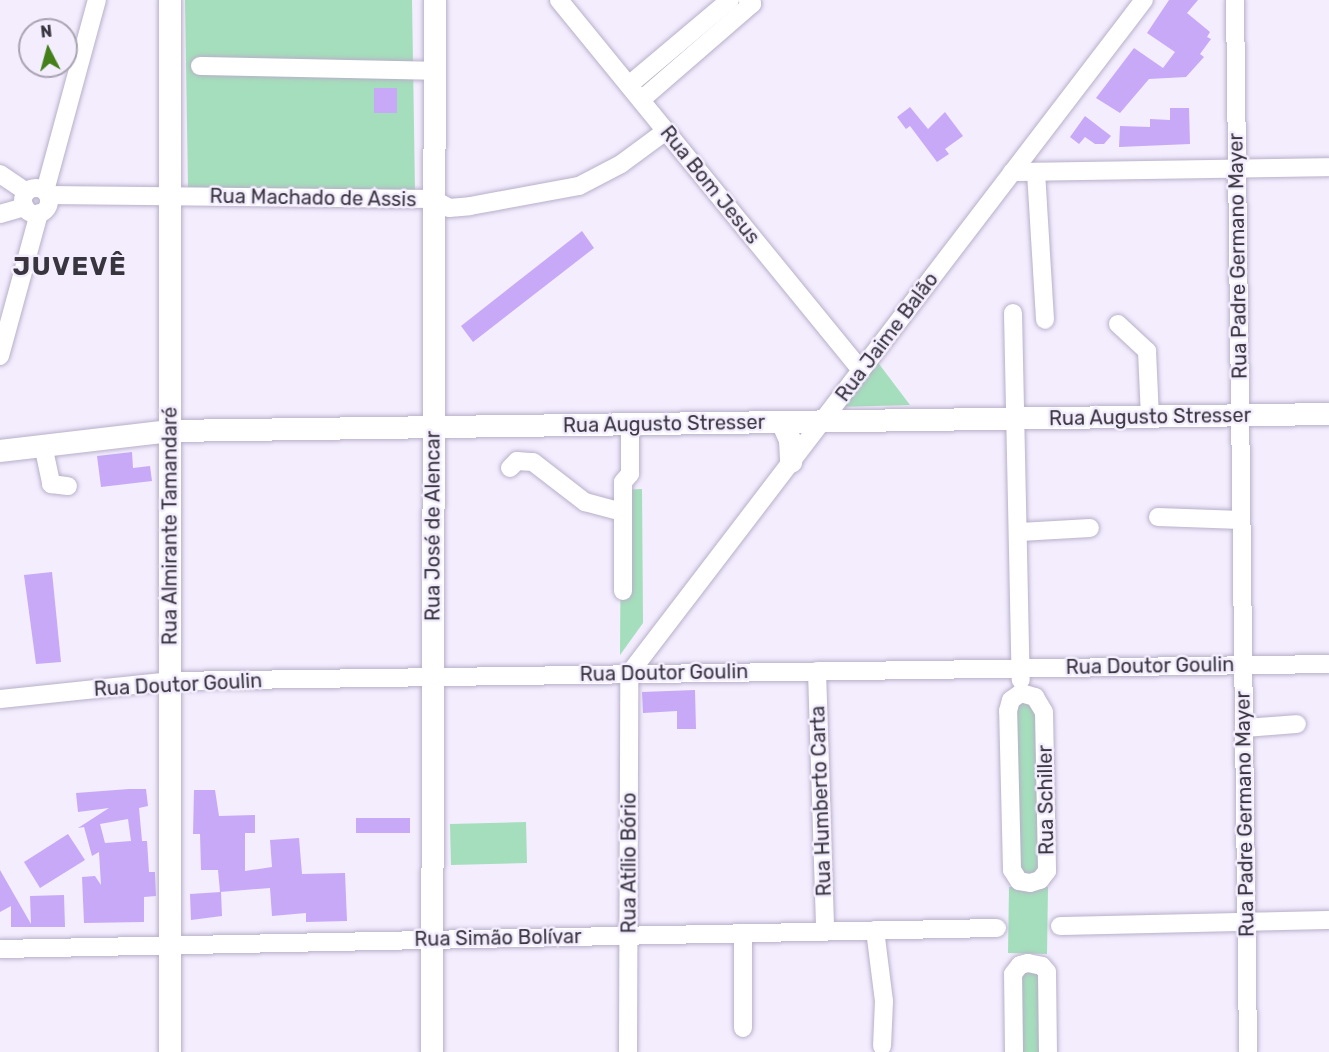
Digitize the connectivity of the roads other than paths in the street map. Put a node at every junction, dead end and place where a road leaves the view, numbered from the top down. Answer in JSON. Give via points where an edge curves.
{"nodes":[{"id":1,"x":98,"y":0,"type":"edge"},
{"id":2,"x":170,"y":0,"type":"edge"},
{"id":3,"x":435,"y":0,"type":"edge"},
{"id":4,"x":559,"y":0,"type":"edge"},
{"id":5,"x":730,"y":0,"type":"edge"},
{"id":6,"x":748,"y":0,"type":"edge"},
{"id":7,"x":1144,"y":0,"type":"edge"},
{"id":8,"x":1235,"y":0,"type":"edge"},
{"id":9,"x":200,"y":66,"type":"dead end"},
{"id":10,"x":435,"y":71,"type":"junction"},
{"id":11,"x":629,"y":85,"type":"junction"},
{"id":12,"x":641,"y":100,"type":"junction"},
{"id":13,"x":666,"y":131,"type":"junction"},
{"id":14,"x":1329,"y":167,"type":"edge"},
{"id":15,"x":1237,"y":169,"type":"junction"},
{"id":16,"x":1012,"y":172,"type":"junction"},
{"id":17,"x":1036,"y":172,"type":"junction"},
{"id":18,"x":0,"y":174,"type":"edge"},
{"id":19,"x":170,"y":197,"type":"junction"},
{"id":20,"x":433,"y":199,"type":"junction"},
{"id":21,"x":37,"y":200,"type":"junction"},
{"id":22,"x":0,"y":214,"type":"edge"},
{"id":23,"x":1013,"y":313,"type":"dead end"},
{"id":24,"x":1045,"y":320,"type":"dead end"},
{"id":25,"x":1118,"y":324,"type":"dead end"},
{"id":26,"x":0,"y":356,"type":"edge"},
{"id":27,"x":861,"y":370,"type":"junction"},
{"id":28,"x":1329,"y":414,"type":"edge"},
{"id":29,"x":1240,"y":416,"type":"junction"},
{"id":30,"x":1149,"y":417,"type":"junction"},
{"id":31,"x":1018,"y":419,"type":"junction"},
{"id":32,"x":782,"y":422,"type":"junction"},
{"id":33,"x":822,"y":422,"type":"junction"},
{"id":34,"x":630,"y":424,"type":"junction"},
{"id":35,"x":433,"y":427,"type":"junction"},
{"id":36,"x":170,"y":431,"type":"junction"},
{"id":37,"x":43,"y":445,"type":"junction"},
{"id":38,"x":6,"y":448,"type":"edge"},
{"id":39,"x":791,"y":462,"type":"junction"},
{"id":40,"x":510,"y":468,"type":"dead end"},
{"id":41,"x":68,"y":486,"type":"dead end"},
{"id":42,"x":623,"y":512,"type":"junction"},
{"id":43,"x":1158,"y":517,"type":"dead end"},
{"id":44,"x":1241,"y":520,"type":"junction"},
{"id":45,"x":1090,"y":528,"type":"dead end"},
{"id":46,"x":1020,"y":532,"type":"junction"},
{"id":47,"x":623,"y":591,"type":"dead end"},
{"id":48,"x":1329,"y":664,"type":"edge"},
{"id":49,"x":1243,"y":665,"type":"junction"},
{"id":50,"x":1021,"y":668,"type":"junction"},
{"id":51,"x":817,"y":671,"type":"junction"},
{"id":52,"x":629,"y":674,"type":"junction"},
{"id":53,"x":433,"y":677,"type":"junction"},
{"id":54,"x":170,"y":681,"type":"junction"},
{"id":55,"x":1021,"y":693,"type":"junction"},
{"id":56,"x":0,"y":699,"type":"edge"},
{"id":57,"x":1297,"y":724,"type":"dead end"},
{"id":58,"x":1244,"y":728,"type":"junction"},
{"id":59,"x":1329,"y":920,"type":"edge"},
{"id":60,"x":1246,"y":922,"type":"junction"},
{"id":61,"x":1060,"y":926,"type":"dead end"},
{"id":62,"x":997,"y":928,"type":"dead end"},
{"id":63,"x":875,"y":930,"type":"junction"},
{"id":64,"x":825,"y":931,"type":"junction"},
{"id":65,"x":743,"y":933,"type":"junction"},
{"id":66,"x":628,"y":935,"type":"junction"},
{"id":67,"x":432,"y":940,"type":"junction"},
{"id":68,"x":170,"y":945,"type":"junction"},
{"id":69,"x":0,"y":949,"type":"edge"},
{"id":70,"x":743,"y":1028,"type":"dead end"},
{"id":71,"x":882,"y":1046,"type":"dead end"},
{"id":72,"x":170,"y":1052,"type":"edge"},
{"id":73,"x":432,"y":1052,"type":"edge"},
{"id":74,"x":628,"y":1052,"type":"edge"},
{"id":75,"x":1014,"y":1052,"type":"edge"},
{"id":76,"x":1048,"y":1052,"type":"edge"},
{"id":77,"x":1248,"y":1052,"type":"edge"}],
"edges":[{"from":1,"to":21,"type":"street"},
{"from":2,"to":19,"type":"main road","name":"Rua Almirante Tamandaré"},
{"from":3,"to":10,"type":"main road","name":"Rua José de Alencar"},
{"from":4,"to":11,"type":"street","name":"Rua Bom Jesus"},
{"from":5,"to":11,"type":"street"},
{"from":6,"to":12,"type":"street","via":[[752,4]]},
{"from":7,"to":16,"type":"street","name":"Rua Jaime Balão"},
{"from":8,"to":15,"type":"street","name":"Rua Padre Germano Mayer"},
{"from":9,"to":10,"type":"street"},
{"from":10,"to":20,"type":"main road","name":"Rua José de Alencar"},
{"from":11,"to":12,"type":"street","name":"Rua Bom Jesus"},
{"from":12,"to":13,"type":"street","name":"Rua Bom Jesus"},
{"from":13,"to":20,"type":"street","name":"Rua Machado de Assis","via":[[621,164],[579,186],[470,207],[449,208]]},
{"from":13,"to":27,"type":"street","name":"Rua Bom Jesus"},
{"from":14,"to":15,"type":"street"},
{"from":15,"to":17,"type":"street"},
{"from":15,"to":29,"type":"street","name":"Rua Padre Germano Mayer"},
{"from":16,"to":17,"type":"street"},
{"from":16,"to":27,"type":"street","name":"Rua Jaime Balão"},
{"from":17,"to":24,"type":"street"},
{"from":18,"to":21,"type":"street"},
{"from":19,"to":20,"type":"street","name":"Rua Machado de Assis"},
{"from":19,"to":21,"type":"street","name":"Rua Machado de Assis"},
{"from":19,"to":36,"type":"main road","name":"Rua Almirante Tamandaré"},
{"from":20,"to":35,"type":"main road","name":"Rua José de Alencar"},
{"from":21,"to":22,"type":"street","name":"Rua Machado de Assis"},
{"from":21,"to":26,"type":"street"},
{"from":23,"to":31,"type":"street","name":"Rua Schiller"},
{"from":25,"to":30,"type":"street","via":[[1147,351]]},
{"from":27,"to":33,"type":"street","name":"Rua Jaime Balão"},
{"from":28,"to":29,"type":"main road","name":"Rua Augusto Stresser"},
{"from":29,"to":30,"type":"main road","name":"Rua Augusto Stresser"},
{"from":29,"to":44,"type":"street","name":"Rua Padre Germano Mayer"},
{"from":30,"to":31,"type":"main road","name":"Rua Augusto Stresser"},
{"from":31,"to":33,"type":"main road","name":"Rua Augusto Stresser"},
{"from":31,"to":46,"type":"street","name":"Rua Schiller"},
{"from":32,"to":33,"type":"main road","name":"Rua Augusto Stresser"},
{"from":32,"to":34,"type":"main road","name":"Rua Augusto Stresser"},
{"from":32,"to":39,"type":"main road","via":[[790,440]]},
{"from":33,"to":39,"type":"street","name":"Rua Jaime Balão"},
{"from":34,"to":35,"type":"main road","name":"Rua Augusto Stresser"},
{"from":34,"to":42,"type":"street","via":[[630,474],[623,482]]},
{"from":35,"to":36,"type":"main road","name":"Rua Augusto Stresser"},
{"from":35,"to":53,"type":"main road","name":"Rua José de Alencar"},
{"from":36,"to":37,"type":"main road","name":"Rua Augusto Stresser"},
{"from":36,"to":54,"type":"main road","name":"Rua Almirante Tamandaré"},
{"from":37,"to":38,"type":"main road","name":"Rua Augusto Stresser"},
{"from":37,"to":41,"type":"street","via":[[51,484]]},
{"from":39,"to":52,"type":"street","name":"Rua Jaime Balão"},
{"from":40,"to":42,"type":"street","via":[[517,461],[533,462],[585,502]]},
{"from":42,"to":47,"type":"street"},
{"from":43,"to":44,"type":"street"},
{"from":44,"to":49,"type":"street","name":"Rua Padre Germano Mayer"},
{"from":45,"to":46,"type":"street"},
{"from":46,"to":50,"type":"street","name":"Rua Schiller"},
{"from":48,"to":49,"type":"street","name":"Rua Doutor Goulin"},
{"from":49,"to":50,"type":"street","name":"Rua Doutor Goulin"},
{"from":49,"to":58,"type":"street","name":"Rua Padre Germano Mayer"},
{"from":50,"to":51,"type":"street","name":"Rua Doutor Goulin"},
{"from":50,"to":55,"type":"street","name":"Rua Schiller"},
{"from":51,"to":52,"type":"street","name":"Rua Doutor Goulin"},
{"from":51,"to":64,"type":"street","name":"Rua Humberto Carta"},
{"from":52,"to":53,"type":"street","name":"Rua Doutor Goulin"},
{"from":52,"to":66,"type":"street","name":"Rua Atílio Bório"},
{"from":53,"to":54,"type":"street","name":"Rua Doutor Goulin"},
{"from":53,"to":67,"type":"main road","name":"Rua José de Alencar"},
{"from":54,"to":56,"type":"street","name":"Rua Doutor Goulin"},
{"from":54,"to":68,"type":"main road","name":"Rua Almirante Tamandaré"},
{"from":55,"to":55,"type":"street","name":"Rua Schiller","via":[[1011,700],[1008,711],[1012,870],[1019,880],[1030,883],[1040,880],[1047,871],[1044,712],[1035,697]]},
{"from":57,"to":58,"type":"street"},
{"from":58,"to":60,"type":"street","name":"Rua Padre Germano Mayer"},
{"from":59,"to":60,"type":"street"},
{"from":60,"to":61,"type":"street"},
{"from":60,"to":77,"type":"street","name":"Rua Padre Germano Mayer"},
{"from":62,"to":63,"type":"street","name":"Rua Simão Bolívar"},
{"from":63,"to":64,"type":"street","name":"Rua Simão Bolívar"},
{"from":63,"to":71,"type":"street","via":[[884,992]]},
{"from":64,"to":65,"type":"street","name":"Rua Simão Bolívar"},
{"from":65,"to":66,"type":"street","name":"Rua Simão Bolívar"},
{"from":65,"to":70,"type":"street"},
{"from":66,"to":67,"type":"street","name":"Rua Simão Bolívar"},
{"from":66,"to":74,"type":"street","name":"Rua Atílio Bório"},
{"from":67,"to":68,"type":"street","name":"Rua Simão Bolívar"},
{"from":67,"to":73,"type":"main road","name":"Rua José de Alencar"},
{"from":68,"to":69,"type":"street","name":"Rua Simão Bolívar"},
{"from":68,"to":72,"type":"main road","name":"Rua Almirante Tamandaré"},
{"from":75,"to":76,"type":"street","via":[[1013,974],[1020,964],[1028,963],[1042,966],[1047,972]]}]}
